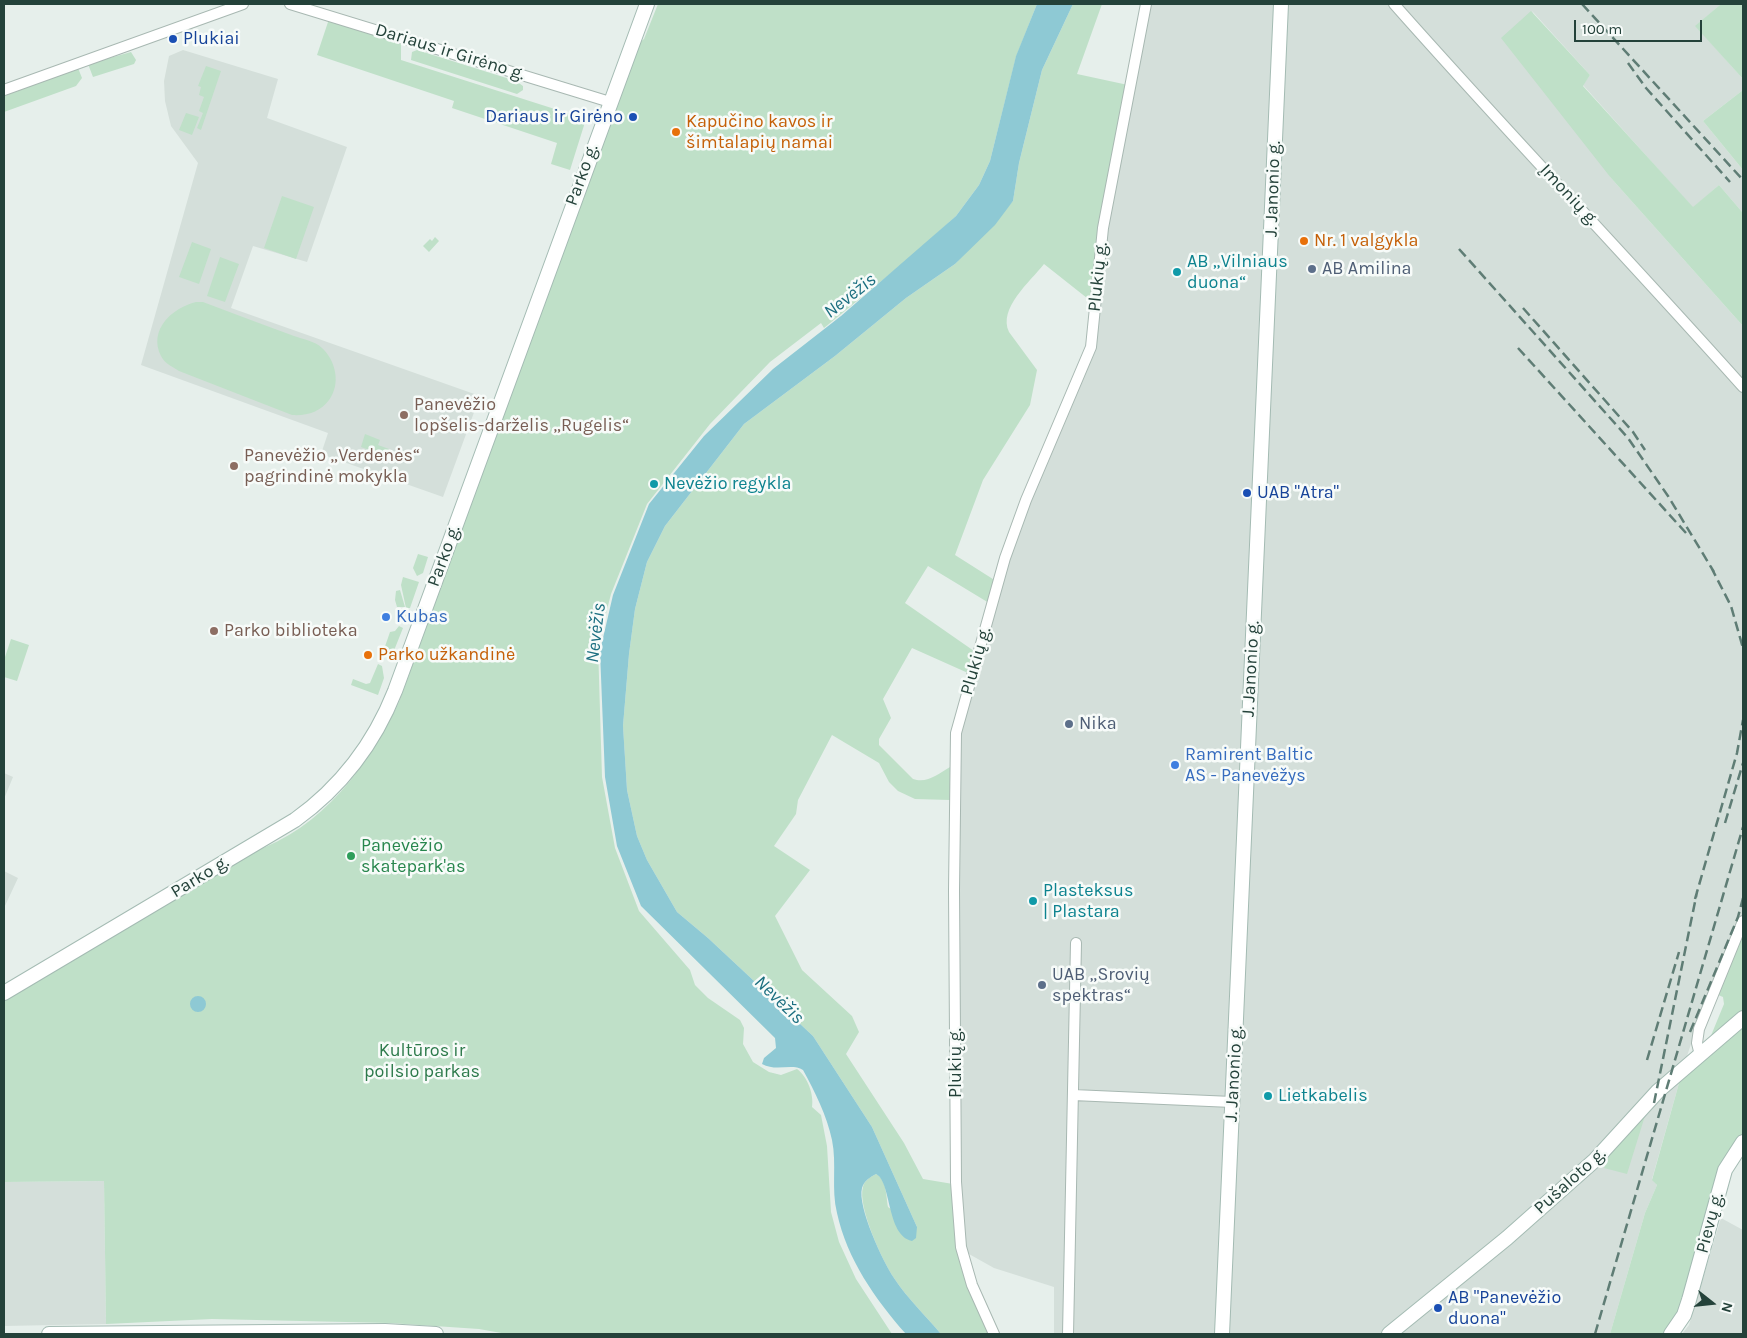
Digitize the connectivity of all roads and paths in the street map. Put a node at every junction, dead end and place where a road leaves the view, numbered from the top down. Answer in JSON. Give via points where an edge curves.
{"nodes":[{"id":1,"x":243,"y":4,"type":"edge"},
{"id":2,"x":290,"y":4,"type":"edge"},
{"id":3,"x":646,"y":4,"type":"edge"},
{"id":4,"x":1146,"y":4,"type":"edge"},
{"id":5,"x":1281,"y":4,"type":"edge"},
{"id":6,"x":1394,"y":4,"type":"edge"},
{"id":7,"x":4,"y":90,"type":"edge"},
{"id":8,"x":610,"y":102,"type":"junction"},
{"id":9,"x":1743,"y":388,"type":"edge"},
{"id":10,"x":1743,"y":921,"type":"edge"},
{"id":11,"x":1076,"y":943,"type":"dead end"},
{"id":12,"x":4,"y":993,"type":"edge"},
{"id":13,"x":1743,"y":1018,"type":"edge"},
{"id":14,"x":1700,"y":1055,"type":"junction"},
{"id":15,"x":1073,"y":1095,"type":"junction"},
{"id":16,"x":1232,"y":1102,"type":"junction"},
{"id":17,"x":1743,"y":1142,"type":"edge"},
{"id":18,"x":49,"y":1334,"type":"edge"},
{"id":19,"x":436,"y":1334,"type":"edge"},
{"id":20,"x":994,"y":1334,"type":"edge"},
{"id":21,"x":1068,"y":1334,"type":"edge"},
{"id":22,"x":1222,"y":1334,"type":"edge"},
{"id":23,"x":1389,"y":1334,"type":"edge"},
{"id":24,"x":1672,"y":1334,"type":"edge"}],
"edges":[{"from":1,"to":7,"type":"street"},
{"from":2,"to":8,"type":"street","name":"Dariaus ir Girėno g."},
{"from":3,"to":8,"type":"main road","name":"Parko g."},
{"from":4,"to":20,"type":"street","name":"Plukių g.","via":[[1103,228],[1091,347],[1026,500],[1003,567],[956,733],[956,1182],[961,1247],[972,1285]]},
{"from":5,"to":16,"type":"main road","name":"J. Janonio g."},
{"from":6,"to":9,"type":"street","name":"Įmonių g."},
{"from":8,"to":12,"type":"main road","name":"Parko g.","via":[[395,691],[362,754],[334,788],[295,820]]},
{"from":10,"to":14,"type":"street","via":[[1700,1029],[1697,1043]]},
{"from":11,"to":15,"type":"street"},
{"from":13,"to":14,"type":"main road","name":"Pušaloto g."},
{"from":14,"to":23,"type":"main road","name":"Pušaloto g.","via":[[1648,1101],[1595,1160]]},
{"from":15,"to":16,"type":"street"},
{"from":15,"to":21,"type":"street"},
{"from":16,"to":22,"type":"main road","name":"J. Janonio g."},
{"from":17,"to":24,"type":"main road","name":"Pievų g.","via":[[1725,1170],[1689,1300]]},
{"from":18,"to":19,"type":"main road","via":[[385,1331]]}]}
